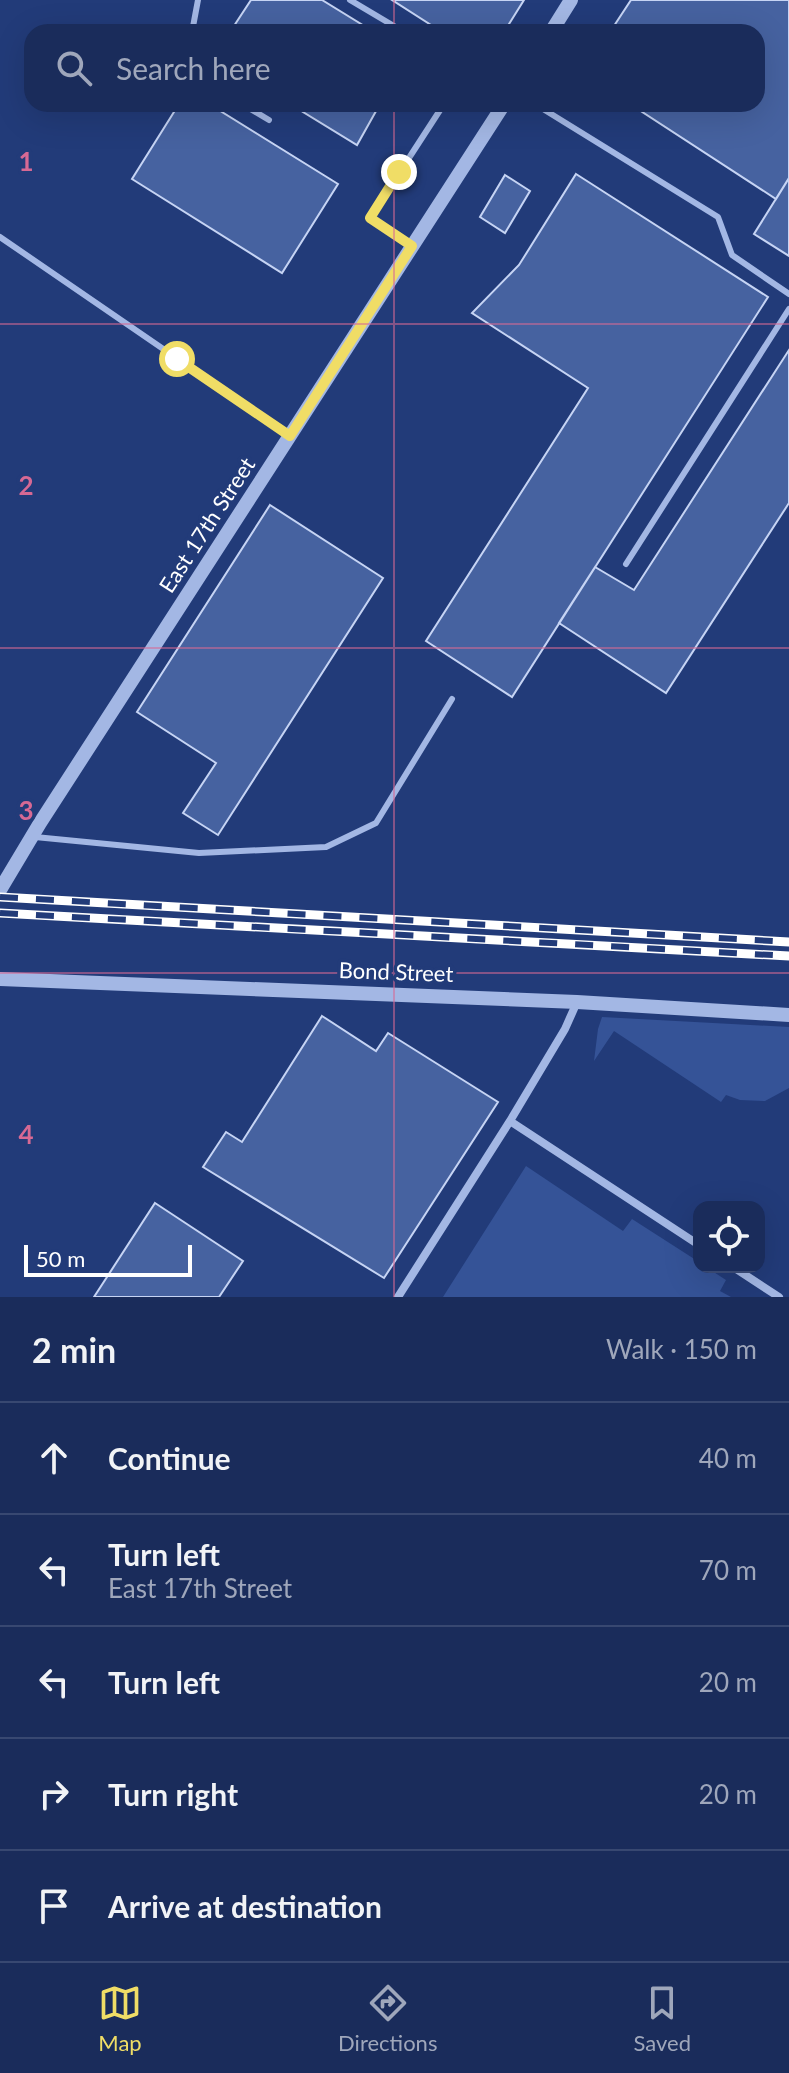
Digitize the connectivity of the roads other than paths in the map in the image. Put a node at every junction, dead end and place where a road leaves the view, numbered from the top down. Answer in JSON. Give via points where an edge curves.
{"nodes":[{"id":1,"x":198,"y":0,"type":"edge"},
{"id":2,"x":350,"y":0,"type":"edge"},
{"id":3,"x":571,"y":0,"type":"edge"},
{"id":4,"x":194,"y":24,"type":"edge"},
{"id":5,"x":390,"y":24,"type":"edge"},
{"id":6,"x":556,"y":24,"type":"edge"},
{"id":7,"x":256,"y":112,"type":"edge"},
{"id":8,"x":439,"y":112,"type":"edge"},
{"id":9,"x":499,"y":112,"type":"edge"},
{"id":10,"x":548,"y":112,"type":"edge"},
{"id":11,"x":269,"y":120,"type":"dead end"},
{"id":12,"x":0,"y":237,"type":"edge"},
{"id":13,"x":412,"y":246,"type":"junction"},
{"id":14,"x":789,"y":294,"type":"edge"},
{"id":15,"x":789,"y":309,"type":"edge"},
{"id":16,"x":290,"y":436,"type":"junction"},
{"id":17,"x":626,"y":564,"type":"dead end"},
{"id":18,"x":452,"y":699,"type":"dead end"},
{"id":19,"x":31,"y":837,"type":"junction"},
{"id":20,"x":0,"y":890,"type":"edge"},
{"id":21,"x":0,"y":979,"type":"edge"},
{"id":22,"x":577,"y":1002,"type":"junction"},
{"id":23,"x":789,"y":1015,"type":"edge"},
{"id":24,"x":510,"y":1121,"type":"junction"},
{"id":25,"x":693,"y":1241,"type":"edge"},
{"id":26,"x":742,"y":1273,"type":"edge"},
{"id":27,"x":398,"y":1297,"type":"edge"},
{"id":28,"x":779,"y":1297,"type":"edge"}],
"edges":[{"from":1,"to":4,"type":"lane"},
{"from":2,"to":5,"type":"lane"},
{"from":3,"to":6,"type":"street"},
{"from":7,"to":11,"type":"lane"},
{"from":8,"to":13,"type":"lane","via":[[370,218]]},
{"from":9,"to":13,"type":"street","name":"East 17th Street"},
{"from":10,"to":14,"type":"lane","via":[[718,217],[732,255]]},
{"from":12,"to":16,"type":"lane"},
{"from":13,"to":16,"type":"street","name":"East 17th Street"},
{"from":15,"to":17,"type":"lane"},
{"from":16,"to":19,"type":"street","name":"East 17th Street"},
{"from":18,"to":19,"type":"lane","via":[[376,823],[326,847],[199,853]]},
{"from":19,"to":20,"type":"street","name":"East 17th Street"},
{"from":21,"to":22,"type":"street","name":"Bond Street"},
{"from":22,"to":23,"type":"street","name":"Bond Street"},
{"from":22,"to":24,"type":"street"},
{"from":24,"to":25,"type":"street"},
{"from":24,"to":27,"type":"street"},
{"from":26,"to":28,"type":"street"}]}
